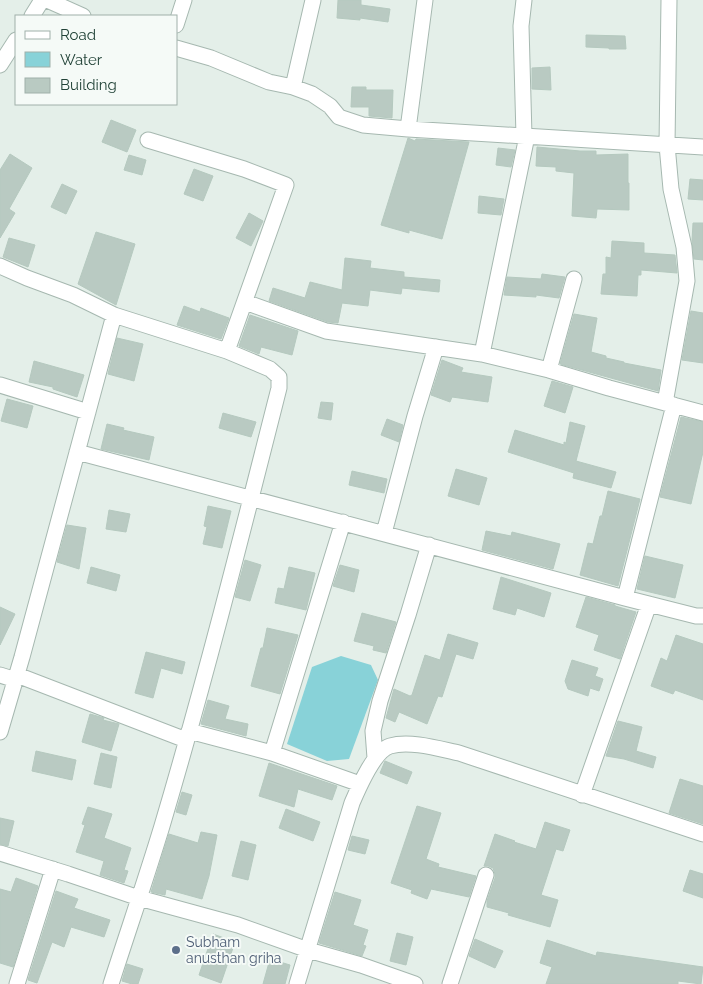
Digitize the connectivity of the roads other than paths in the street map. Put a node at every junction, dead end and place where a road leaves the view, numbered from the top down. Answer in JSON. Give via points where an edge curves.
{"nodes":[{"id":1,"x":42,"y":0,"type":"edge"},
{"id":2,"x":47,"y":0,"type":"edge"},
{"id":3,"x":184,"y":0,"type":"edge"},
{"id":4,"x":313,"y":0,"type":"edge"},
{"id":5,"x":425,"y":0,"type":"edge"},
{"id":6,"x":524,"y":0,"type":"edge"},
{"id":7,"x":669,"y":0,"type":"edge"},
{"id":8,"x":33,"y":15,"type":"edge"},
{"id":9,"x":81,"y":15,"type":"edge"},
{"id":10,"x":178,"y":19,"type":"edge"},
{"id":11,"x":15,"y":42,"type":"edge"},
{"id":12,"x":178,"y":49,"type":"edge"},
{"id":13,"x":0,"y":65,"type":"edge"},
{"id":14,"x":294,"y":87,"type":"junction"},
{"id":15,"x":408,"y":129,"type":"junction"},
{"id":16,"x":526,"y":136,"type":"junction"},
{"id":17,"x":148,"y":140,"type":"dead end"},
{"id":18,"x":667,"y":145,"type":"junction"},
{"id":19,"x":703,"y":147,"type":"edge"},
{"id":20,"x":0,"y":266,"type":"edge"},
{"id":21,"x":574,"y":279,"type":"dead end"},
{"id":22,"x":245,"y":302,"type":"junction"},
{"id":23,"x":114,"y":315,"type":"junction"},
{"id":24,"x":436,"y":346,"type":"junction"},
{"id":25,"x":227,"y":351,"type":"junction"},
{"id":26,"x":482,"y":354,"type":"junction"},
{"id":27,"x":548,"y":370,"type":"junction"},
{"id":28,"x":0,"y":385,"type":"edge"},
{"id":29,"x":670,"y":404,"type":"junction"},
{"id":30,"x":88,"y":412,"type":"junction"},
{"id":31,"x":703,"y":412,"type":"edge"},
{"id":32,"x":77,"y":452,"type":"junction"},
{"id":33,"x":251,"y":498,"type":"junction"},
{"id":34,"x":343,"y":522,"type":"junction"},
{"id":35,"x":384,"y":533,"type":"junction"},
{"id":36,"x":429,"y":545,"type":"junction"},
{"id":37,"x":625,"y":598,"type":"junction"},
{"id":38,"x":650,"y":604,"type":"junction"},
{"id":39,"x":703,"y":616,"type":"edge"},
{"id":40,"x":0,"y":675,"type":"edge"},
{"id":41,"x":16,"y":678,"type":"junction"},
{"id":42,"x":0,"y":732,"type":"edge"},
{"id":43,"x":188,"y":736,"type":"junction"},
{"id":44,"x":272,"y":753,"type":"junction"},
{"id":45,"x":375,"y":758,"type":"junction"},
{"id":46,"x":360,"y":784,"type":"junction"},
{"id":47,"x":582,"y":795,"type":"junction"},
{"id":48,"x":703,"y":834,"type":"edge"},
{"id":49,"x":0,"y":853,"type":"edge"},
{"id":50,"x":53,"y":869,"type":"junction"},
{"id":51,"x":486,"y":875,"type":"dead end"},
{"id":52,"x":139,"y":898,"type":"junction"},
{"id":53,"x":308,"y":950,"type":"junction"},
{"id":54,"x":17,"y":984,"type":"edge"},
{"id":55,"x":111,"y":984,"type":"edge"},
{"id":56,"x":297,"y":984,"type":"edge"},
{"id":57,"x":415,"y":984,"type":"edge"},
{"id":58,"x":450,"y":984,"type":"edge"}],
"edges":[{"from":1,"to":8,"type":"street"},
{"from":2,"to":9,"type":"street"},
{"from":3,"to":10,"type":"street"},
{"from":4,"to":14,"type":"street"},
{"from":5,"to":15,"type":"street"},
{"from":6,"to":16,"type":"street","via":[[521,26]]},
{"from":7,"to":18,"type":"street"},
{"from":11,"to":13,"type":"street"},
{"from":12,"to":14,"type":"street","via":[[211,58],[269,82]]},
{"from":14,"to":15,"type":"street","via":[[312,94],[340,117],[363,125]]},
{"from":15,"to":16,"type":"street"},
{"from":16,"to":18,"type":"street"},
{"from":16,"to":26,"type":"street"},
{"from":17,"to":22,"type":"street","via":[[286,185]]},
{"from":18,"to":19,"type":"street"},
{"from":18,"to":29,"type":"street","via":[[671,190],[684,248],[687,281]]},
{"from":20,"to":23,"type":"street"},
{"from":21,"to":27,"type":"street"},
{"from":22,"to":24,"type":"street","via":[[326,331]]},
{"from":22,"to":25,"type":"street"},
{"from":23,"to":25,"type":"street"},
{"from":23,"to":30,"type":"street"},
{"from":24,"to":26,"type":"street"},
{"from":24,"to":35,"type":"street"},
{"from":25,"to":33,"type":"street","via":[[270,369],[279,377]]},
{"from":26,"to":27,"type":"street"},
{"from":27,"to":29,"type":"street"},
{"from":28,"to":30,"type":"street"},
{"from":29,"to":31,"type":"street"},
{"from":29,"to":37,"type":"street"},
{"from":30,"to":32,"type":"street"},
{"from":32,"to":33,"type":"street"},
{"from":32,"to":41,"type":"street"},
{"from":33,"to":34,"type":"street"},
{"from":33,"to":43,"type":"street"},
{"from":34,"to":35,"type":"street"},
{"from":34,"to":44,"type":"street"},
{"from":35,"to":36,"type":"street"},
{"from":36,"to":37,"type":"street"},
{"from":36,"to":45,"type":"street","via":[[380,701],[373,731]]},
{"from":37,"to":38,"type":"street"},
{"from":38,"to":39,"type":"street"},
{"from":38,"to":47,"type":"street"},
{"from":40,"to":41,"type":"street"},
{"from":41,"to":42,"type":"street"},
{"from":41,"to":43,"type":"street"},
{"from":43,"to":44,"type":"street"},
{"from":43,"to":52,"type":"street"},
{"from":44,"to":46,"type":"street"},
{"from":45,"to":46,"type":"street"},
{"from":45,"to":47,"type":"street","via":[[388,746],[430,746]]},
{"from":46,"to":53,"type":"street"},
{"from":47,"to":48,"type":"street"},
{"from":49,"to":50,"type":"street"},
{"from":50,"to":52,"type":"street"},
{"from":50,"to":54,"type":"street"},
{"from":51,"to":58,"type":"street"},
{"from":52,"to":53,"type":"street","via":[[238,925]]},
{"from":52,"to":55,"type":"street"},
{"from":53,"to":56,"type":"street"},
{"from":53,"to":57,"type":"street"}]}
